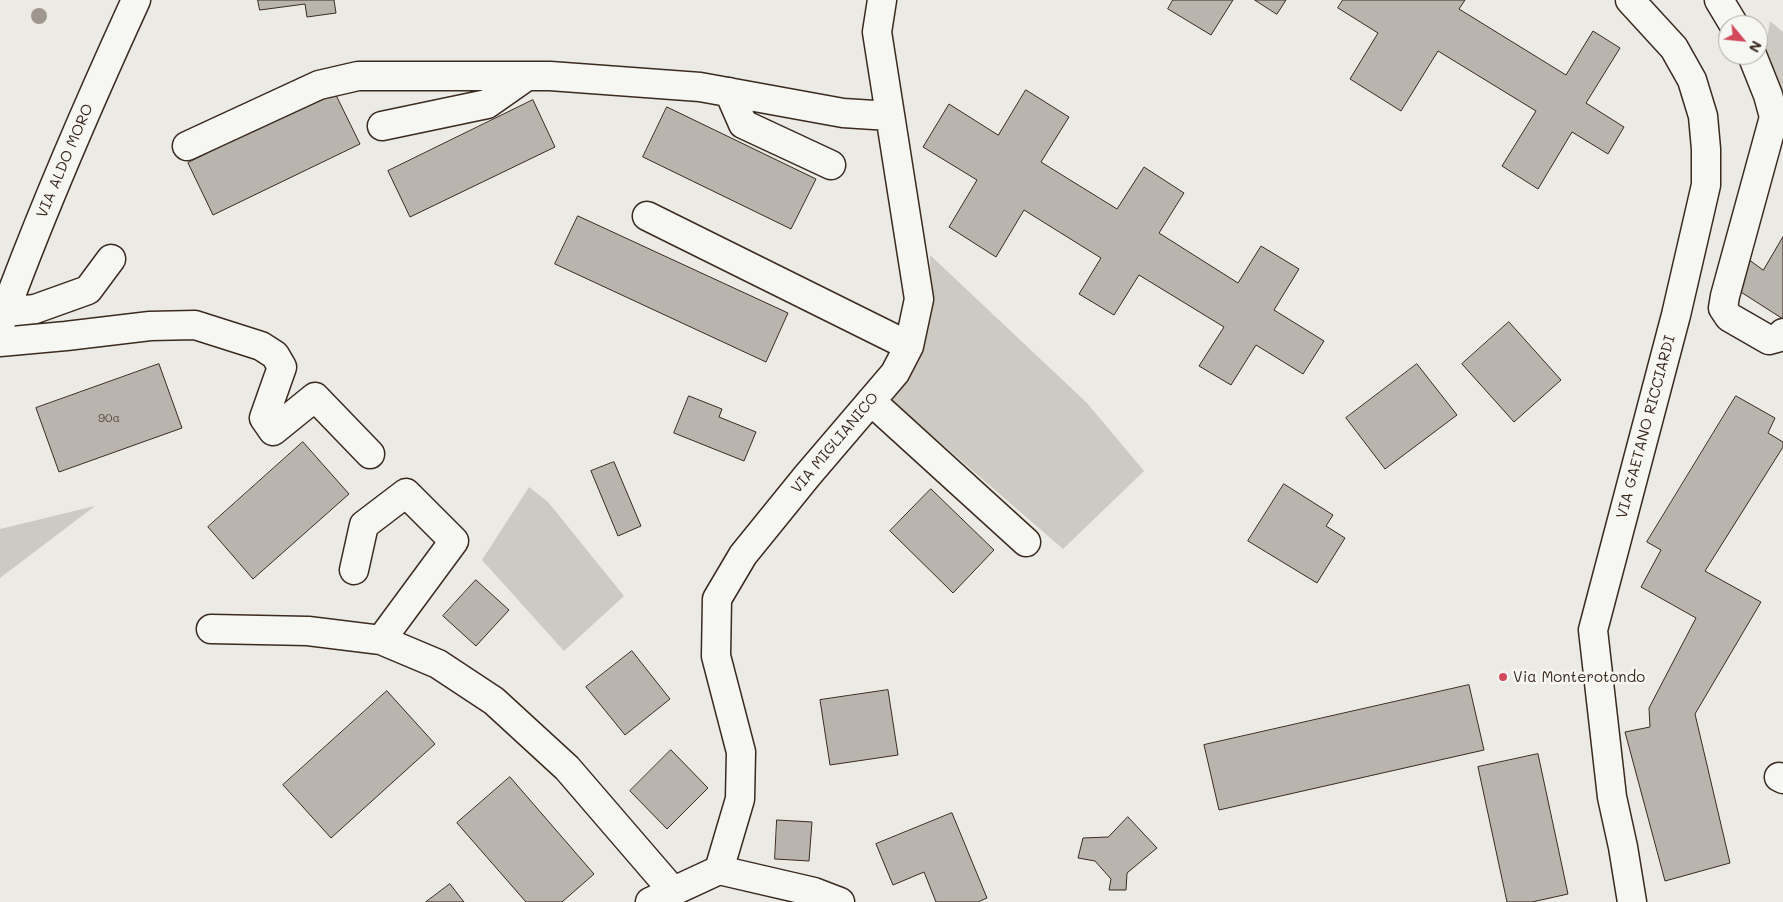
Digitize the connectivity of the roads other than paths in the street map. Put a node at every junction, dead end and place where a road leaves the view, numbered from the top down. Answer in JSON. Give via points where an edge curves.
{"nodes":[{"id":1,"x":136,"y":0,"type":"edge"},
{"id":2,"x":882,"y":0,"type":"edge"},
{"id":3,"x":1630,"y":0,"type":"edge"},
{"id":4,"x":1719,"y":0,"type":"edge"},
{"id":5,"x":1728,"y":15,"type":"edge"},
{"id":6,"x":1756,"y":65,"type":"edge"},
{"id":7,"x":526,"y":76,"type":"junction"},
{"id":8,"x":729,"y":92,"type":"junction"},
{"id":9,"x":890,"y":116,"type":"junction"},
{"id":10,"x":382,"y":126,"type":"dead end"},
{"id":11,"x":187,"y":146,"type":"dead end"},
{"id":12,"x":831,"y":165,"type":"dead end"},
{"id":13,"x":647,"y":216,"type":"dead end"},
{"id":14,"x":111,"y":259,"type":"dead end"},
{"id":15,"x":2,"y":319,"type":"edge"},
{"id":16,"x":1783,"y":333,"type":"edge"},
{"id":17,"x":0,"y":342,"type":"edge"},
{"id":18,"x":909,"y":346,"type":"junction"},
{"id":19,"x":871,"y":401,"type":"junction"},
{"id":20,"x":370,"y":454,"type":"dead end"},
{"id":21,"x":1026,"y":542,"type":"dead end"},
{"id":22,"x":354,"y":570,"type":"dead end"},
{"id":23,"x":211,"y":629,"type":"dead end"},
{"id":24,"x":381,"y":640,"type":"junction"},
{"id":25,"x":719,"y":870,"type":"junction"},
{"id":26,"x":1627,"y":875,"type":"junction"},
{"id":27,"x":661,"y":897,"type":"edge"},
{"id":28,"x":840,"y":902,"type":"edge"},
{"id":29,"x":1632,"y":902,"type":"edge"},
{"id":30,"x":1648,"y":902,"type":"edge"}],
"edges":[{"from":1,"to":15,"type":"street","name":"VIA ALDO MORO","via":[[77,130]]},
{"from":2,"to":9,"type":"street","name":"VIA MIGLIANICO","via":[[877,32]]},
{"from":3,"to":26,"type":"street","name":"VIA GAETANO RICCIARDI","via":[[1674,48],[1692,80],[1703,116],[1706,185],[1676,315],[1593,630],[1612,797]]},
{"from":4,"to":5,"type":"street"},
{"from":6,"to":16,"type":"street","via":[[1774,117],[1723,308],[1729,317],[1769,340],[1780,338]]},
{"from":7,"to":8,"type":"street","via":[[700,87]]},
{"from":7,"to":10,"type":"street","via":[[487,104]]},
{"from":7,"to":11,"type":"street","via":[[358,76],[319,85]]},
{"from":8,"to":9,"type":"street","via":[[843,113]]},
{"from":8,"to":12,"type":"street","via":[[743,124]]},
{"from":9,"to":18,"type":"street","name":"VIA MIGLIANICO","via":[[919,299]]},
{"from":13,"to":18,"type":"street"},
{"from":14,"to":15,"type":"street","via":[[88,290]]},
{"from":17,"to":20,"type":"street","via":[[150,326],[195,325],[262,346],[275,355],[282,367],[264,418],[273,432],[315,397]]},
{"from":18,"to":19,"type":"street","name":"VIA MIGLIANICO","via":[[895,373]]},
{"from":19,"to":21,"type":"street"},
{"from":19,"to":25,"type":"street","name":"VIA MIGLIANICO","via":[[743,555],[717,599],[716,656],[741,752],[740,799]]},
{"from":22,"to":24,"type":"street","via":[[364,525],[406,493],[454,541]]},
{"from":23,"to":24,"type":"street","via":[[308,632]]},
{"from":24,"to":27,"type":"street","via":[[438,664],[494,701],[567,768]]},
{"from":25,"to":27,"type":"street"},
{"from":25,"to":28,"type":"street","via":[[814,892]]},
{"from":26,"to":29,"type":"street","name":"VIA GAETANO RICCIARDI"},
{"from":26,"to":30,"type":"street","name":"VIA GAETANO RICCIARDI"}]}
